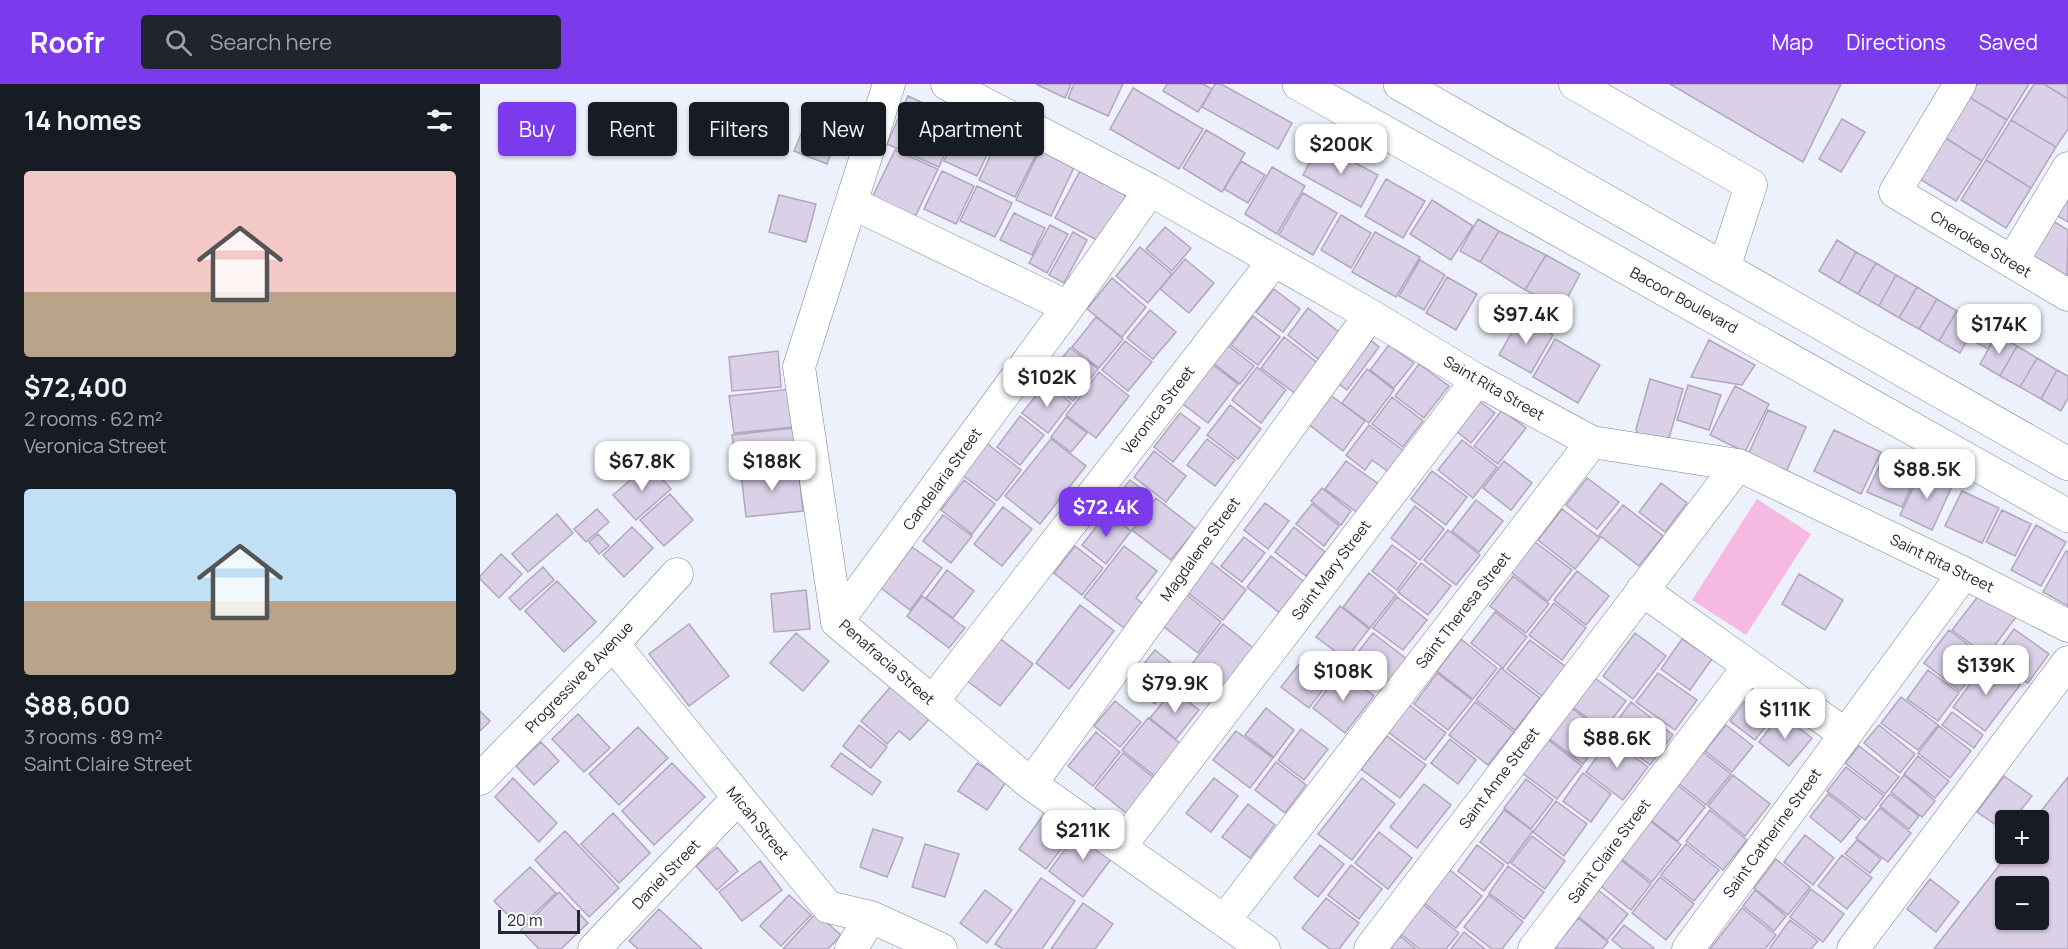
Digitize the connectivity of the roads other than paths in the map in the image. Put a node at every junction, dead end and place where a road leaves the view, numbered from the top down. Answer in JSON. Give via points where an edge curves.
{"nodes":[{"id":1,"x":889,"y":84,"type":"edge"},
{"id":2,"x":947,"y":84,"type":"edge"},
{"id":3,"x":1299,"y":84,"type":"edge"},
{"id":4,"x":1400,"y":84,"type":"edge"},
{"id":5,"x":1575,"y":84,"type":"edge"},
{"id":6,"x":1960,"y":84,"type":"edge"},
{"id":7,"x":2068,"y":168,"type":"edge"},
{"id":8,"x":1150,"y":190,"type":"junction"},
{"id":9,"x":852,"y":203,"type":"junction"},
{"id":10,"x":1273,"y":262,"type":"junction"},
{"id":11,"x":2012,"y":262,"type":"junction"},
{"id":12,"x":1724,"y":268,"type":"junction"},
{"id":13,"x":2068,"y":295,"type":"edge"},
{"id":14,"x":1068,"y":307,"type":"junction"},
{"id":15,"x":1370,"y":315,"type":"junction"},
{"id":16,"x":1477,"y":380,"type":"junction"},
{"id":17,"x":1592,"y":442,"type":"junction"},
{"id":18,"x":2068,"y":464,"type":"edge"},
{"id":19,"x":1738,"y":465,"type":"junction"},
{"id":20,"x":2068,"y":516,"type":"edge"},
{"id":21,"x":1964,"y":573,"type":"junction"},
{"id":22,"x":677,"y":574,"type":"dead end"},
{"id":23,"x":1642,"y":590,"type":"junction"},
{"id":24,"x":837,"y":622,"type":"junction"},
{"id":25,"x":2068,"y":626,"type":"edge"},
{"id":26,"x":613,"y":644,"type":"junction"},
{"id":27,"x":2068,"y":662,"type":"edge"},
{"id":28,"x":1749,"y":666,"type":"junction"},
{"id":29,"x":933,"y":701,"type":"junction"},
{"id":30,"x":1845,"y":734,"type":"junction"},
{"id":31,"x":480,"y":778,"type":"edge"},
{"id":32,"x":1031,"y":784,"type":"junction"},
{"id":33,"x":738,"y":798,"type":"junction"},
{"id":34,"x":1120,"y":847,"type":"junction"},
{"id":35,"x":871,"y":917,"type":"junction"},
{"id":36,"x":1224,"y":921,"type":"junction"},
{"id":37,"x":594,"y":949,"type":"edge"},
{"id":38,"x":851,"y":949,"type":"edge"},
{"id":39,"x":941,"y":949,"type":"edge"},
{"id":40,"x":1264,"y":949,"type":"edge"},
{"id":41,"x":1370,"y":949,"type":"edge"},
{"id":42,"x":1534,"y":949,"type":"edge"},
{"id":43,"x":1688,"y":949,"type":"edge"},
{"id":44,"x":1853,"y":949,"type":"edge"}],
"edges":[{"from":1,"to":9,"type":"street","name":"Penafracia Street"},
{"from":2,"to":8,"type":"street","name":"Saint Rita Street"},
{"from":3,"to":20,"type":"main road","name":"Bacoor Boulevard"},
{"from":4,"to":12,"type":"main road"},
{"from":5,"to":12,"type":"street","via":[[1751,185]]},
{"from":6,"to":11,"type":"street","name":"Cherokee Street","via":[[1895,192]]},
{"from":7,"to":11,"type":"street"},
{"from":8,"to":10,"type":"street","name":"Saint Rita Street"},
{"from":8,"to":14,"type":"street","name":"Candelaria Street"},
{"from":9,"to":14,"type":"street"},
{"from":9,"to":24,"type":"street","name":"Penafracia Street","via":[[799,367]]},
{"from":10,"to":15,"type":"street","name":"Saint Rita Street"},
{"from":10,"to":29,"type":"street","name":"Veronica Street"},
{"from":11,"to":13,"type":"street","name":"Cherokee Street"},
{"from":12,"to":18,"type":"main road"},
{"from":14,"to":24,"type":"street","name":"Candelaria Street"},
{"from":15,"to":16,"type":"street","name":"Saint Rita Street"},
{"from":15,"to":32,"type":"street","name":"Magdalene Street"},
{"from":16,"to":17,"type":"street","name":"Saint Rita Street"},
{"from":16,"to":34,"type":"street","name":"Saint Mary Street"},
{"from":17,"to":19,"type":"street","name":"Saint Rita Street"},
{"from":17,"to":36,"type":"street","name":"Saint Theresa Street"},
{"from":19,"to":21,"type":"street","name":"Saint Rita Street"},
{"from":19,"to":23,"type":"street","name":"Saint Anne Street"},
{"from":21,"to":25,"type":"street","name":"Saint Rita Street"},
{"from":21,"to":30,"type":"street","name":"Saint Catherine Street"},
{"from":22,"to":26,"type":"street","name":"Progressive 8 Avenue"},
{"from":23,"to":28,"type":"street"},
{"from":23,"to":41,"type":"street","name":"Saint Anne Street"},
{"from":24,"to":29,"type":"street","name":"Penafracia Street"},
{"from":26,"to":31,"type":"street","name":"Progressive 8 Avenue"},
{"from":26,"to":33,"type":"street","name":"Micah Street"},
{"from":27,"to":44,"type":"street"},
{"from":28,"to":30,"type":"street"},
{"from":28,"to":42,"type":"street","name":"Saint Claire Street"},
{"from":29,"to":32,"type":"street","name":"Penafracia Street"},
{"from":30,"to":43,"type":"street","name":"Saint Catherine Street"},
{"from":32,"to":34,"type":"street","name":"Penafracia Street"},
{"from":33,"to":35,"type":"street","name":"Micah Street","via":[[828,907]]},
{"from":33,"to":37,"type":"street","name":"Daniel Street"},
{"from":34,"to":36,"type":"street","name":"Penafracia Street"},
{"from":35,"to":38,"type":"street"},
{"from":35,"to":39,"type":"street","name":"Micah Street"},
{"from":36,"to":40,"type":"street","name":"Penafracia Street"}]}
